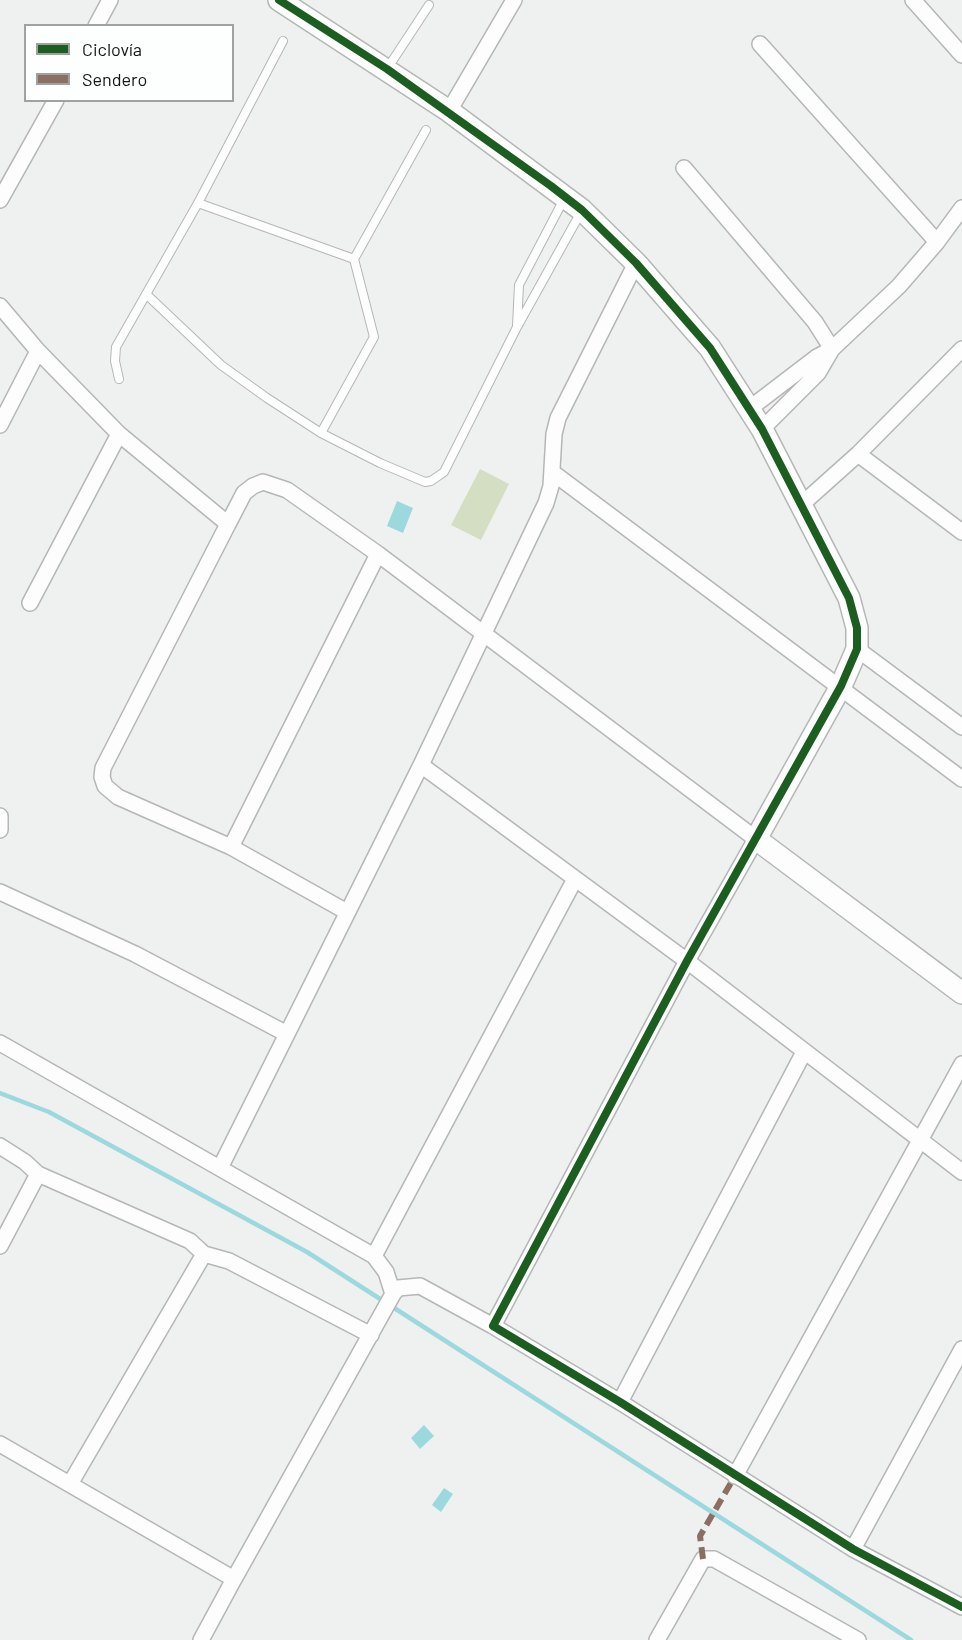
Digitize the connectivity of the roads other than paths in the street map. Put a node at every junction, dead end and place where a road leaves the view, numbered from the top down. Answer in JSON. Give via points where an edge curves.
{"nodes":[{"id":1,"x":110,"y":0,"type":"edge"},
{"id":2,"x":514,"y":0,"type":"edge"},
{"id":3,"x":913,"y":0,"type":"edge"},
{"id":4,"x":288,"y":2,"type":"edge"},
{"id":5,"x":429,"y":5,"type":"dead end"},
{"id":6,"x":97,"y":24,"type":"edge"},
{"id":7,"x":283,"y":41,"type":"dead end"},
{"id":8,"x":760,"y":44,"type":"dead end"},
{"id":9,"x":962,"y":55,"type":"edge"},
{"id":10,"x":387,"y":69,"type":"junction"},
{"id":11,"x":55,"y":102,"type":"edge"},
{"id":12,"x":449,"y":111,"type":"junction"},
{"id":13,"x":426,"y":130,"type":"dead end"},
{"id":14,"x":684,"y":168,"type":"dead end"},
{"id":15,"x":565,"y":197,"type":"junction"},
{"id":16,"x":0,"y":200,"type":"edge"},
{"id":17,"x":198,"y":203,"type":"junction"},
{"id":18,"x":962,"y":208,"type":"edge"},
{"id":19,"x":582,"y":210,"type":"junction"},
{"id":20,"x":938,"y":242,"type":"junction"},
{"id":21,"x":354,"y":259,"type":"junction"},
{"id":22,"x":636,"y":263,"type":"junction"},
{"id":23,"x":146,"y":294,"type":"junction"},
{"id":24,"x":0,"y":306,"type":"edge"},
{"id":25,"x":517,"y":327,"type":"junction"},
{"id":26,"x":962,"y":348,"type":"edge"},
{"id":27,"x":832,"y":349,"type":"junction"},
{"id":28,"x":38,"y":351,"type":"junction"},
{"id":29,"x":119,"y":379,"type":"dead end"},
{"id":30,"x":749,"y":409,"type":"junction"},
{"id":31,"x":0,"y":425,"type":"edge"},
{"id":32,"x":762,"y":429,"type":"junction"},
{"id":33,"x":321,"y":433,"type":"junction"},
{"id":34,"x":119,"y":434,"type":"junction"},
{"id":35,"x":858,"y":454,"type":"junction"},
{"id":36,"x":552,"y":472,"type":"junction"},
{"id":37,"x":801,"y":505,"type":"junction"},
{"id":38,"x":228,"y":524,"type":"junction"},
{"id":39,"x":962,"y":532,"type":"edge"},
{"id":40,"x":378,"y":554,"type":"junction"},
{"id":41,"x":30,"y":603,"type":"dead end"},
{"id":42,"x":483,"y":632,"type":"junction"},
{"id":43,"x":857,"y":649,"type":"junction"},
{"id":44,"x":841,"y":686,"type":"junction"},
{"id":45,"x":962,"y":727,"type":"edge"},
{"id":46,"x":421,"y":765,"type":"junction"},
{"id":47,"x":962,"y":780,"type":"edge"},
{"id":48,"x":0,"y":816,"type":"edge"},
{"id":49,"x":0,"y":830,"type":"edge"},
{"id":50,"x":756,"y":839,"type":"junction"},
{"id":51,"x":231,"y":847,"type":"junction"},
{"id":52,"x":575,"y":879,"type":"junction"},
{"id":53,"x":0,"y":892,"type":"edge"},
{"id":54,"x":346,"y":912,"type":"junction"},
{"id":55,"x":687,"y":961,"type":"junction"},
{"id":56,"x":962,"y":993,"type":"edge"},
{"id":57,"x":287,"y":1034,"type":"junction"},
{"id":58,"x":0,"y":1043,"type":"edge"},
{"id":59,"x":804,"y":1052,"type":"junction"},
{"id":60,"x":962,"y":1064,"type":"edge"},
{"id":61,"x":920,"y":1139,"type":"junction"},
{"id":62,"x":0,"y":1146,"type":"edge"},
{"id":63,"x":220,"y":1168,"type":"junction"},
{"id":64,"x":962,"y":1172,"type":"edge"},
{"id":65,"x":38,"y":1174,"type":"junction"},
{"id":66,"x":0,"y":1246,"type":"edge"},
{"id":67,"x":204,"y":1254,"type":"junction"},
{"id":68,"x":374,"y":1256,"type":"junction"},
{"id":69,"x":391,"y":1298,"type":"junction"},
{"id":70,"x":493,"y":1326,"type":"junction"},
{"id":71,"x":374,"y":1328,"type":"junction"},
{"id":72,"x":962,"y":1349,"type":"edge"},
{"id":73,"x":620,"y":1402,"type":"junction"},
{"id":74,"x":0,"y":1444,"type":"edge"},
{"id":75,"x":735,"y":1476,"type":"junction"},
{"id":76,"x":70,"y":1484,"type":"junction"},
{"id":77,"x":853,"y":1550,"type":"junction"},
{"id":78,"x":234,"y":1580,"type":"junction"},
{"id":79,"x":962,"y":1607,"type":"edge"},
{"id":80,"x":838,"y":1635,"type":"edge"},
{"id":81,"x":201,"y":1640,"type":"edge"},
{"id":82,"x":657,"y":1640,"type":"edge"},
{"id":83,"x":858,"y":1640,"type":"edge"}],
"edges":[{"from":1,"to":6,"type":"street"},
{"from":2,"to":12,"type":"street"},
{"from":3,"to":9,"type":"street"},
{"from":4,"to":10,"type":"street"},
{"from":5,"to":10,"type":"lane"},
{"from":7,"to":17,"type":"lane"},
{"from":8,"to":20,"type":"street"},
{"from":10,"to":12,"type":"street"},
{"from":11,"to":16,"type":"street"},
{"from":12,"to":15,"type":"street"},
{"from":13,"to":21,"type":"lane"},
{"from":14,"to":27,"type":"street","via":[[815,322]]},
{"from":15,"to":19,"type":"street"},
{"from":15,"to":25,"type":"lane","via":[[519,285]]},
{"from":17,"to":21,"type":"lane"},
{"from":17,"to":23,"type":"lane"},
{"from":18,"to":20,"type":"street"},
{"from":19,"to":22,"type":"street"},
{"from":19,"to":25,"type":"lane"},
{"from":20,"to":27,"type":"street","via":[[899,286]]},
{"from":21,"to":33,"type":"lane","via":[[375,337]]},
{"from":22,"to":30,"type":"street","via":[[710,348]]},
{"from":22,"to":36,"type":"street","via":[[558,418]]},
{"from":23,"to":29,"type":"lane","via":[[116,347]]},
{"from":23,"to":33,"type":"lane","via":[[221,365]]},
{"from":24,"to":28,"type":"street"},
{"from":25,"to":33,"type":"lane","via":[[437,479],[425,482]]},
{"from":26,"to":35,"type":"street"},
{"from":27,"to":30,"type":"street"},
{"from":27,"to":32,"type":"street","via":[[818,373]]},
{"from":28,"to":31,"type":"street"},
{"from":28,"to":34,"type":"street"},
{"from":30,"to":32,"type":"street"},
{"from":32,"to":37,"type":"street"},
{"from":34,"to":38,"type":"street"},
{"from":34,"to":41,"type":"street"},
{"from":35,"to":37,"type":"street"},
{"from":35,"to":39,"type":"street"},
{"from":36,"to":42,"type":"street","via":[[546,503]]},
{"from":36,"to":44,"type":"street"},
{"from":37,"to":43,"type":"street","via":[[849,598],[857,628]]},
{"from":38,"to":40,"type":"street","via":[[244,493],[263,482],[274,484]]},
{"from":38,"to":51,"type":"street","via":[[103,768],[102,777],[105,786],[118,797]]},
{"from":40,"to":42,"type":"street"},
{"from":40,"to":51,"type":"street"},
{"from":42,"to":46,"type":"street"},
{"from":42,"to":50,"type":"street"},
{"from":43,"to":44,"type":"street"},
{"from":43,"to":45,"type":"street"},
{"from":44,"to":47,"type":"street"},
{"from":44,"to":50,"type":"street"},
{"from":46,"to":52,"type":"street"},
{"from":46,"to":54,"type":"street"},
{"from":48,"to":49,"type":"street"},
{"from":50,"to":55,"type":"street"},
{"from":50,"to":56,"type":"street"},
{"from":51,"to":54,"type":"street"},
{"from":52,"to":55,"type":"street"},
{"from":52,"to":68,"type":"street"},
{"from":53,"to":57,"type":"street","via":[[135,954]]},
{"from":54,"to":57,"type":"street"},
{"from":55,"to":59,"type":"street"},
{"from":55,"to":70,"type":"street"},
{"from":57,"to":63,"type":"street"},
{"from":58,"to":63,"type":"street"},
{"from":59,"to":61,"type":"street"},
{"from":59,"to":73,"type":"street"},
{"from":60,"to":61,"type":"street"},
{"from":61,"to":64,"type":"street"},
{"from":61,"to":75,"type":"street"},
{"from":62,"to":65,"type":"street"},
{"from":63,"to":68,"type":"street"},
{"from":65,"to":66,"type":"street"},
{"from":65,"to":67,"type":"street","via":[[190,1241]]},
{"from":67,"to":71,"type":"street","via":[[229,1261]]},
{"from":67,"to":76,"type":"street"},
{"from":68,"to":69,"type":"street","via":[[386,1272]]},
{"from":69,"to":70,"type":"street","via":[[398,1288],[420,1286]]},
{"from":69,"to":71,"type":"street"},
{"from":70,"to":73,"type":"street"},
{"from":71,"to":78,"type":"street"},
{"from":72,"to":77,"type":"street"},
{"from":73,"to":75,"type":"street"},
{"from":74,"to":76,"type":"street"},
{"from":75,"to":77,"type":"street"},
{"from":76,"to":78,"type":"street"},
{"from":77,"to":79,"type":"street"},
{"from":78,"to":81,"type":"street"},
{"from":80,"to":82,"type":"street","via":[[714,1559],[703,1559]]},
{"from":80,"to":83,"type":"street"}]}
